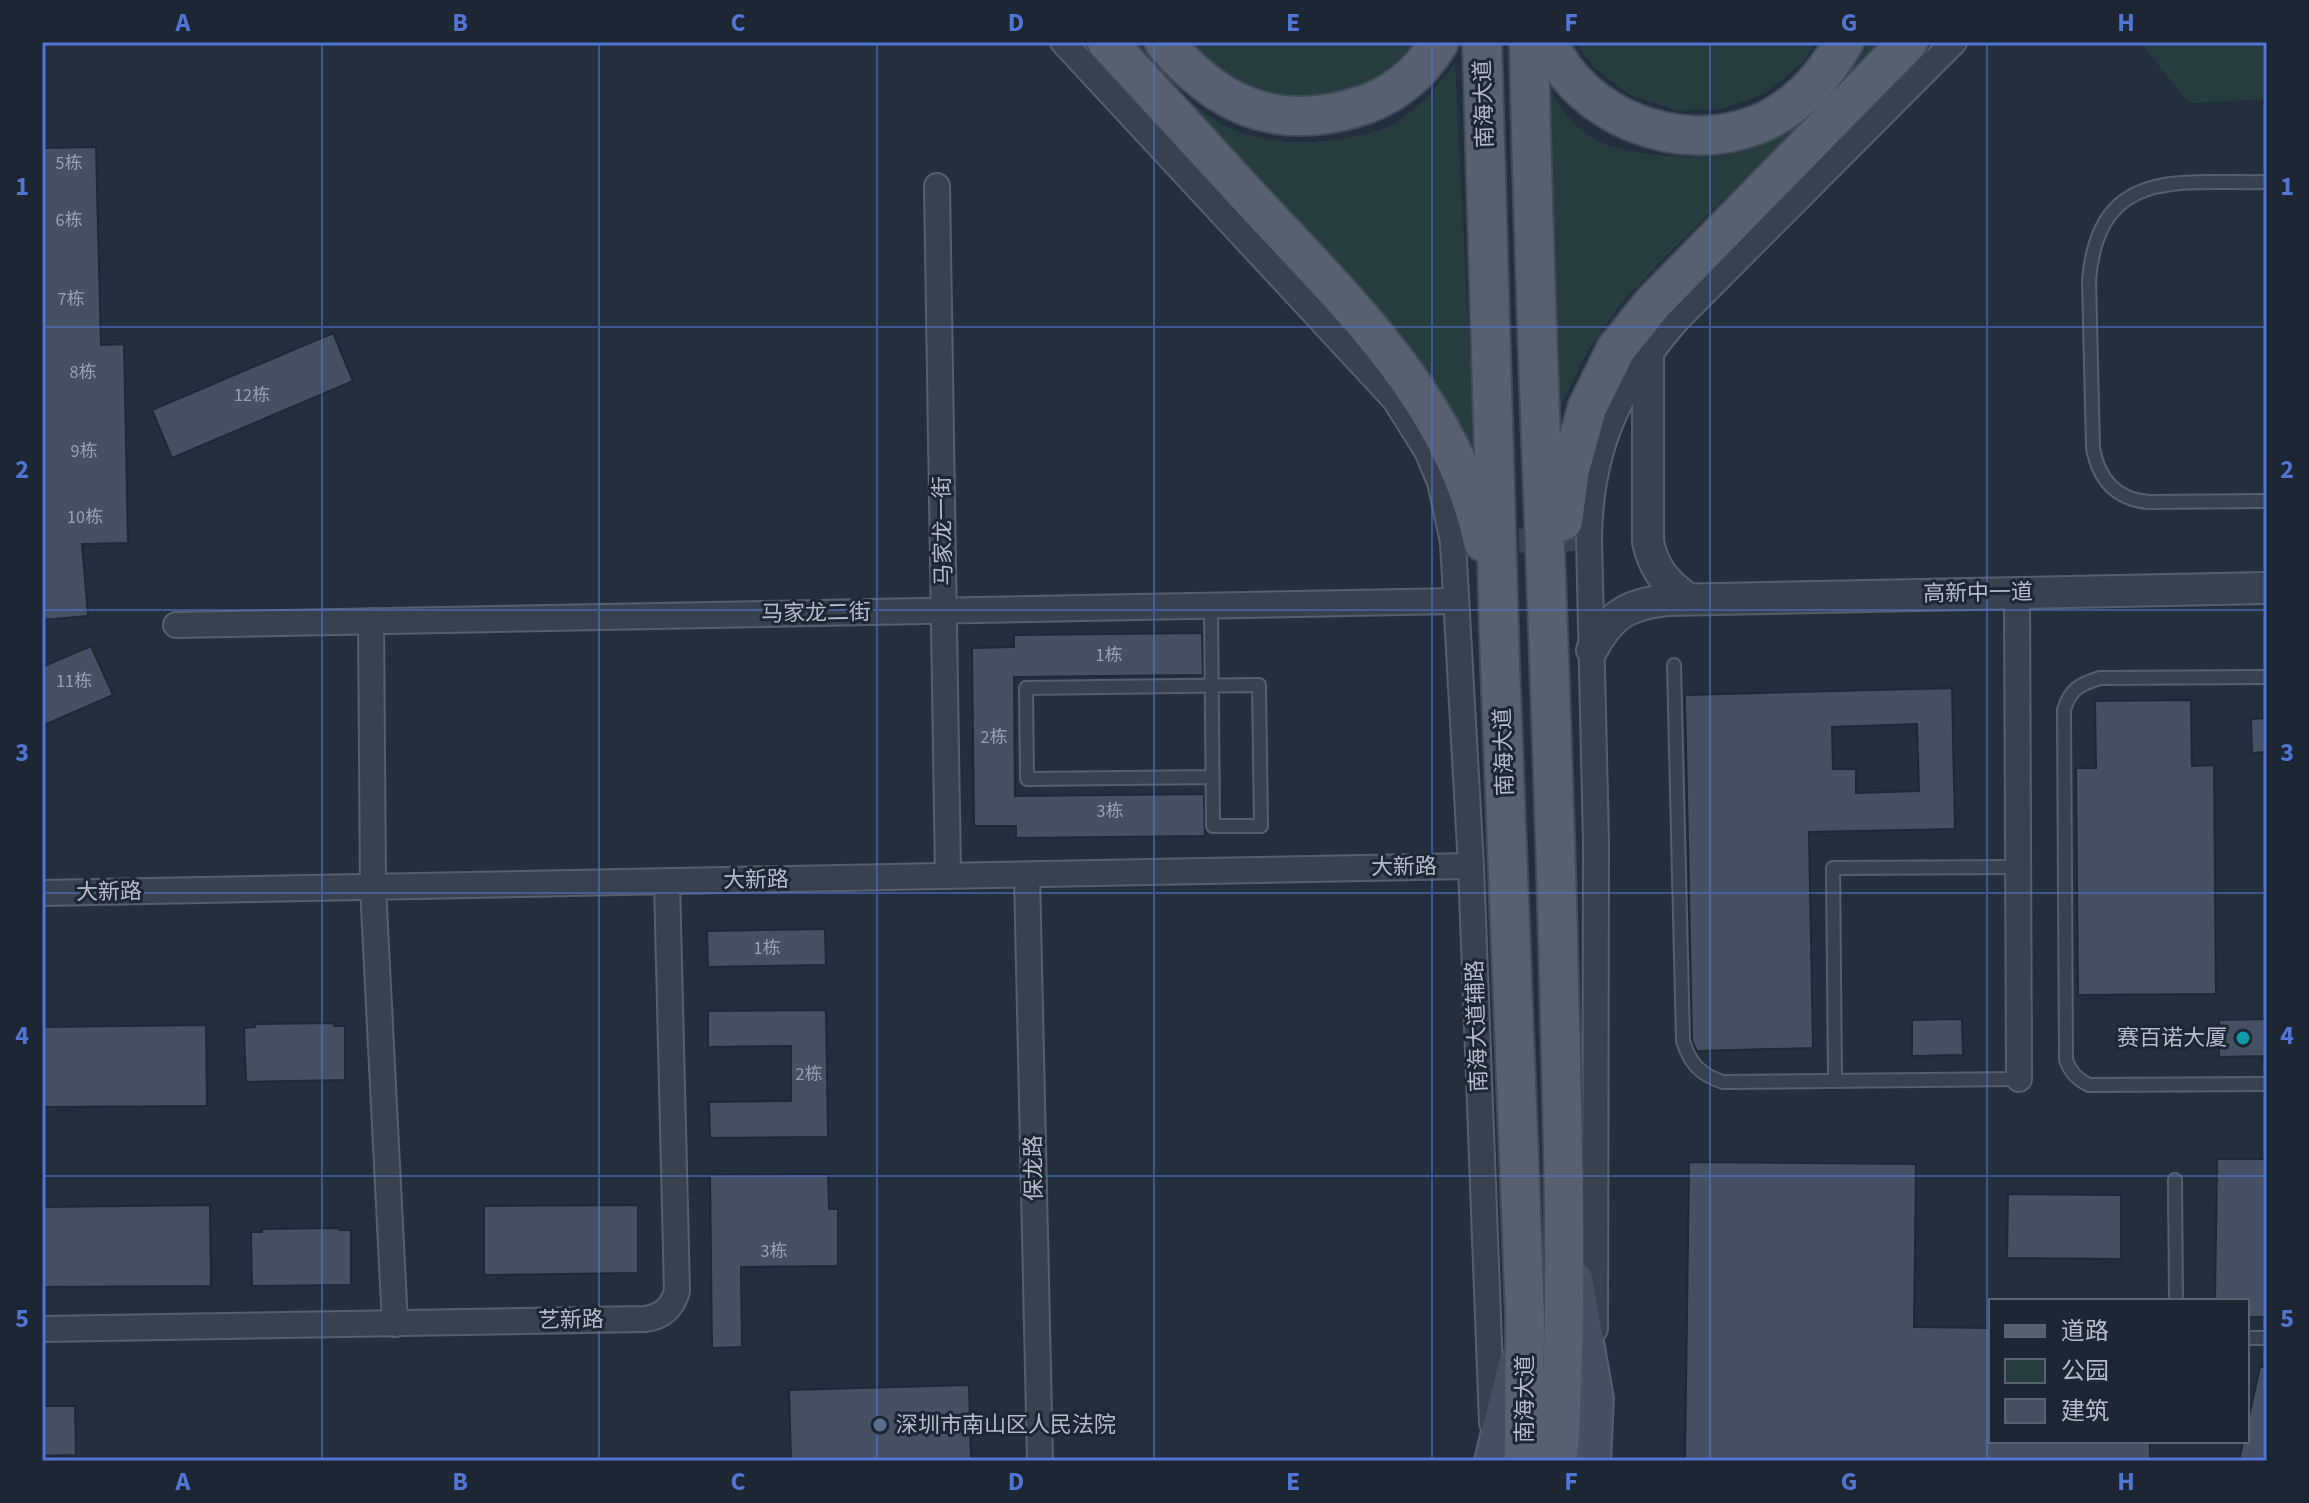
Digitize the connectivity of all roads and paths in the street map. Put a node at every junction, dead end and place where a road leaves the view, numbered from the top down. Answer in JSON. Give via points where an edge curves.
{"nodes":[{"id":1,"x":1063,"y":42,"type":"edge"},
{"id":2,"x":1107,"y":42,"type":"edge"},
{"id":3,"x":1164,"y":42,"type":"edge"},
{"id":4,"x":1439,"y":42,"type":"edge"},
{"id":5,"x":1482,"y":42,"type":"edge"},
{"id":6,"x":1529,"y":42,"type":"edge"},
{"id":7,"x":1548,"y":42,"type":"edge"},
{"id":8,"x":1844,"y":42,"type":"edge"},
{"id":9,"x":1908,"y":42,"type":"edge"},
{"id":10,"x":1954,"y":42,"type":"edge"},
{"id":11,"x":2267,"y":182,"type":"edge"},
{"id":12,"x":937,"y":186,"type":"dead end"},
{"id":13,"x":1648,"y":354,"type":"junction"},
{"id":14,"x":2267,"y":501,"type":"edge"},
{"id":15,"x":2267,"y":588,"type":"edge"},
{"id":16,"x":2017,"y":593,"type":"junction"},
{"id":17,"x":1688,"y":599,"type":"junction"},
{"id":18,"x":1456,"y":601,"type":"junction"},
{"id":19,"x":1211,"y":605,"type":"junction"},
{"id":20,"x":944,"y":610,"type":"junction"},
{"id":21,"x":371,"y":621,"type":"junction"},
{"id":22,"x":176,"y":625,"type":"dead end"},
{"id":23,"x":1592,"y":650,"type":"junction"},
{"id":24,"x":1551,"y":664,"type":"junction"},
{"id":25,"x":1500,"y":665,"type":"junction"},
{"id":26,"x":1674,"y":665,"type":"dead end"},
{"id":27,"x":2267,"y":677,"type":"edge"},
{"id":28,"x":1212,"y":686,"type":"junction"},
{"id":29,"x":1213,"y":777,"type":"junction"},
{"id":30,"x":1471,"y":866,"type":"junction"},
{"id":31,"x":2018,"y":867,"type":"junction"},
{"id":32,"x":948,"y":876,"type":"junction"},
{"id":33,"x":1027,"y":876,"type":"junction"},
{"id":34,"x":667,"y":882,"type":"junction"},
{"id":35,"x":373,"y":887,"type":"junction"},
{"id":36,"x":42,"y":893,"type":"edge"},
{"id":37,"x":2019,"y":1079,"type":"joint"},
{"id":38,"x":1835,"y":1081,"type":"junction"},
{"id":39,"x":2267,"y":1084,"type":"edge"},
{"id":40,"x":2175,"y":1180,"type":"dead end"},
{"id":41,"x":1565,"y":1224,"type":"junction"},
{"id":42,"x":2176,"y":1299,"type":"edge"},
{"id":43,"x":395,"y":1324,"type":"junction"},
{"id":44,"x":42,"y":1329,"type":"edge"},
{"id":45,"x":1596,"y":1399,"type":"junction"},
{"id":46,"x":1503,"y":1458,"type":"edge"},
{"id":47,"x":1040,"y":1461,"type":"edge"},
{"id":48,"x":1558,"y":1461,"type":"edge"},
{"id":49,"x":1593,"y":1461,"type":"edge"}],
"edges":[{"from":1,"to":18,"type":"street","name":"南海大道辅路","via":[[1395,400],[1427,451],[1461,542]]},
{"from":2,"to":25,"type":"main road","via":[[1353,308],[1424,398],[1456,458],[1483,538]]},
{"from":3,"to":4,"type":"main road","via":[[1212,89],[1270,114],[1302,118],[1332,114],[1391,93]]},
{"from":5,"to":25,"type":"main road","name":"南海大道"},
{"from":6,"to":24,"type":"main road","name":"南海大道"},
{"from":7,"to":8,"type":"main road","via":[[1567,74],[1609,111],[1669,133],[1703,136],[1759,125],[1785,110],[1809,91]]},
{"from":9,"to":24,"type":"main road","via":[[1654,302],[1616,349],[1587,408],[1570,470]]},
{"from":10,"to":13,"type":"street"},
{"from":11,"to":14,"type":"lane","via":[[2160,184],[2135,192],[2100,232],[2089,280],[2093,448],[2109,487],[2134,501]]},
{"from":12,"to":20,"type":"street","name":"马家龙一街"},
{"from":13,"to":17,"type":"street","via":[[1648,542],[1657,571]]},
{"from":13,"to":23,"type":"street","via":[[1606,433],[1582,539]]},
{"from":15,"to":16,"type":"street","name":"高新中一道"},
{"from":16,"to":17,"type":"street","name":"高新中一道"},
{"from":16,"to":31,"type":"street"},
{"from":17,"to":23,"type":"street","name":"高新中一道","via":[[1651,602],[1622,612]]},
{"from":18,"to":19,"type":"street","name":"马家龙二街"},
{"from":18,"to":30,"type":"street","name":"南海大道辅路"},
{"from":19,"to":20,"type":"street","name":"马家龙二街"},
{"from":19,"to":28,"type":"lane"},
{"from":20,"to":21,"type":"street","name":"马家龙二街"},
{"from":20,"to":32,"type":"street","name":"马家龙一街"},
{"from":21,"to":22,"type":"street","name":"马家龙二街"},
{"from":21,"to":35,"type":"street"},
{"from":23,"to":45,"type":"street"},
{"from":24,"to":41,"type":"main road","name":"南海大道"},
{"from":25,"to":46,"type":"main road","name":"南海大道","via":[[1525,1317]]},
{"from":26,"to":38,"type":"lane","via":[[1687,1055],[1708,1077],[1723,1082]]},
{"from":27,"to":39,"type":"lane","via":[[2100,678],[2069,693],[2064,710],[2070,1070],[2089,1085]]},
{"from":28,"to":29,"type":"lane"},
{"from":28,"to":29,"type":"lane","via":[[1259,685],[1261,826],[1213,826]]},
{"from":28,"to":29,"type":"lane","via":[[1026,688],[1026,748],[1027,779]]},
{"from":30,"to":33,"type":"street","name":"大新路"},
{"from":30,"to":46,"type":"street","name":"南海大道辅路"},
{"from":31,"to":37,"type":"street"},
{"from":31,"to":38,"type":"lane","via":[[1833,868]]},
{"from":32,"to":33,"type":"street","name":"大新路"},
{"from":32,"to":34,"type":"street","name":"大新路"},
{"from":33,"to":47,"type":"street","name":"保龙路"},
{"from":34,"to":35,"type":"street","name":"大新路"},
{"from":34,"to":43,"type":"street","name":"艺新路","via":[[674,1300],[662,1314],[645,1319]]},
{"from":35,"to":36,"type":"street","name":"大新路"},
{"from":35,"to":43,"type":"street"},
{"from":37,"to":38,"type":"lane"},
{"from":40,"to":42,"type":"lane"},
{"from":41,"to":45,"type":"main road"},
{"from":41,"to":48,"type":"main road","name":"南海大道"},
{"from":43,"to":44,"type":"street","name":"艺新路"},
{"from":45,"to":49,"type":"main road"}]}
